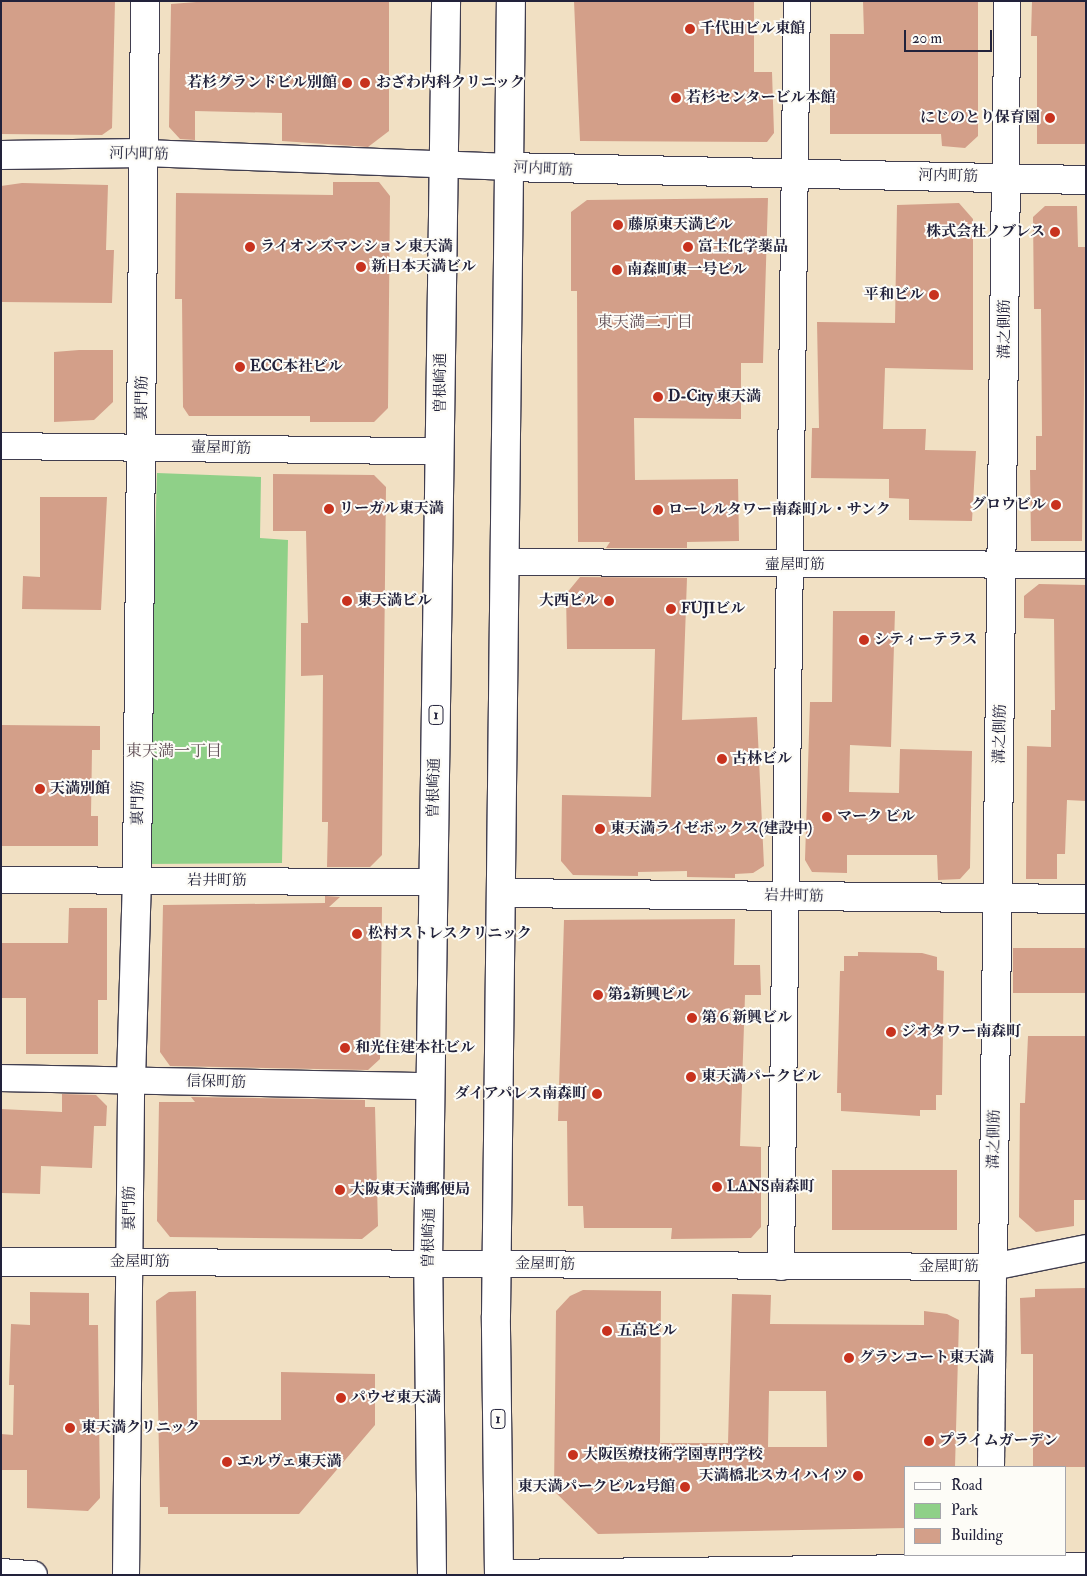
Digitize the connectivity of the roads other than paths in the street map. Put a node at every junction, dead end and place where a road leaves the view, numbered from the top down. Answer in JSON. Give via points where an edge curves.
{"nodes":[{"id":1,"x":145,"y":1,"type":"edge"},
{"id":2,"x":446,"y":1,"type":"edge"},
{"id":3,"x":512,"y":1,"type":"edge"},
{"id":4,"x":797,"y":1,"type":"edge"},
{"id":5,"x":1007,"y":1,"type":"edge"},
{"id":6,"x":144,"y":153,"type":"junction"},
{"id":7,"x":1,"y":155,"type":"edge"},
{"id":8,"x":442,"y":166,"type":"junction"},
{"id":9,"x":507,"y":167,"type":"junction"},
{"id":10,"x":792,"y":172,"type":"junction"},
{"id":11,"x":1006,"y":177,"type":"junction"},
{"id":12,"x":1086,"y":180,"type":"edge"},
{"id":13,"x":1,"y":446,"type":"edge"},
{"id":14,"x":141,"y":447,"type":"junction"},
{"id":15,"x":440,"y":450,"type":"junction"},
{"id":16,"x":505,"y":562,"type":"junction"},
{"id":17,"x":1086,"y":565,"type":"edge"},
{"id":18,"x":789,"y":566,"type":"junction"},
{"id":19,"x":1003,"y":566,"type":"junction"},
{"id":20,"x":1,"y":880,"type":"edge"},
{"id":21,"x":137,"y":881,"type":"junction"},
{"id":22,"x":433,"y":882,"type":"junction"},
{"id":23,"x":503,"y":893,"type":"junction"},
{"id":24,"x":784,"y":895,"type":"junction"},
{"id":25,"x":998,"y":899,"type":"junction"},
{"id":26,"x":1086,"y":899,"type":"edge"},
{"id":27,"x":1,"y":1078,"type":"edge"},
{"id":28,"x":131,"y":1080,"type":"junction"},
{"id":29,"x":431,"y":1086,"type":"junction"},
{"id":30,"x":1086,"y":1248,"type":"edge"},
{"id":31,"x":1,"y":1262,"type":"edge"},
{"id":32,"x":129,"y":1262,"type":"junction"},
{"id":33,"x":497,"y":1263,"type":"junction"},
{"id":34,"x":428,"y":1264,"type":"junction"},
{"id":35,"x":993,"y":1267,"type":"junction"},
{"id":36,"x":781,"y":1268,"type":"junction"},
{"id":37,"x":991,"y":1466,"type":"edge"},
{"id":38,"x":989,"y":1566,"type":"edge"},
{"id":39,"x":1086,"y":1567,"type":"edge"},
{"id":40,"x":1,"y":1573,"type":"edge"},
{"id":41,"x":499,"y":1574,"type":"edge"},
{"id":42,"x":33,"y":1575,"type":"edge"},
{"id":43,"x":126,"y":1575,"type":"edge"},
{"id":44,"x":432,"y":1575,"type":"edge"},
{"id":45,"x":481,"y":1575,"type":"edge"}],
"edges":[{"from":1,"to":6,"type":"main road","name":"裏門筋"},
{"from":2,"to":8,"type":"main road","name":"曽根崎通","number":"1"},
{"from":3,"to":9,"type":"main road","number":"1"},
{"from":4,"to":10,"type":"street"},
{"from":5,"to":11,"type":"street","name":"溝之側筋"},
{"from":6,"to":7,"type":"main road","name":"河内町筋"},
{"from":6,"to":8,"type":"street","name":"河内町筋"},
{"from":6,"to":14,"type":"main road","name":"裏門筋"},
{"from":8,"to":9,"type":"street","name":"河内町筋"},
{"from":8,"to":15,"type":"main road","name":"曽根崎通","number":"1"},
{"from":9,"to":10,"type":"main road","name":"河内町筋"},
{"from":9,"to":16,"type":"main road","number":"1"},
{"from":10,"to":11,"type":"main road","name":"河内町筋"},
{"from":10,"to":18,"type":"street"},
{"from":11,"to":12,"type":"main road","name":"河内町筋"},
{"from":11,"to":19,"type":"main road","name":"溝之側筋"},
{"from":13,"to":14,"type":"street","name":"壷屋町筋"},
{"from":14,"to":15,"type":"street","name":"壷屋町筋"},
{"from":14,"to":21,"type":"main road","name":"裏門筋"},
{"from":15,"to":22,"type":"main road","name":"曽根崎通","number":"1"},
{"from":16,"to":18,"type":"street","name":"壷屋町筋"},
{"from":16,"to":23,"type":"main road","number":"1"},
{"from":17,"to":19,"type":"street","name":"壷屋町筋"},
{"from":18,"to":19,"type":"street","name":"壷屋町筋"},
{"from":18,"to":24,"type":"street"},
{"from":19,"to":25,"type":"main road","name":"溝之側筋"},
{"from":20,"to":21,"type":"street","name":"岩井町筋"},
{"from":21,"to":22,"type":"street","name":"岩井町筋"},
{"from":21,"to":28,"type":"main road","name":"裏門筋"},
{"from":22,"to":29,"type":"main road","name":"曽根崎通","number":"1"},
{"from":23,"to":24,"type":"main road","name":"岩井町筋"},
{"from":23,"to":33,"type":"main road","number":"1"},
{"from":24,"to":25,"type":"main road","name":"岩井町筋"},
{"from":24,"to":36,"type":"street"},
{"from":25,"to":26,"type":"main road","name":"岩井町筋"},
{"from":25,"to":35,"type":"main road","name":"溝之側筋"},
{"from":27,"to":28,"type":"street","name":"信保町筋"},
{"from":28,"to":29,"type":"street","name":"信保町筋"},
{"from":28,"to":32,"type":"street","name":"裏門筋"},
{"from":29,"to":34,"type":"main road","name":"曽根崎通","number":"1"},
{"from":30,"to":35,"type":"street","name":"金屋町筋"},
{"from":31,"to":32,"type":"main road","name":"金屋町筋"},
{"from":32,"to":34,"type":"street","name":"金屋町筋"},
{"from":32,"to":43,"type":"street","name":"裏門筋"},
{"from":33,"to":34,"type":"street","name":"金屋町筋"},
{"from":33,"to":36,"type":"street","name":"金屋町筋"},
{"from":33,"to":41,"type":"main road","number":"1"},
{"from":34,"to":44,"type":"main road","name":"曽根崎通","number":"1"},
{"from":35,"to":36,"type":"street","name":"金屋町筋"},
{"from":35,"to":37,"type":"street","name":"溝之側筋"},
{"from":38,"to":39,"type":"main road"},
{"from":38,"to":41,"type":"main road"},
{"from":40,"to":42,"type":"main road"},
{"from":41,"to":45,"type":"main road"}]}
